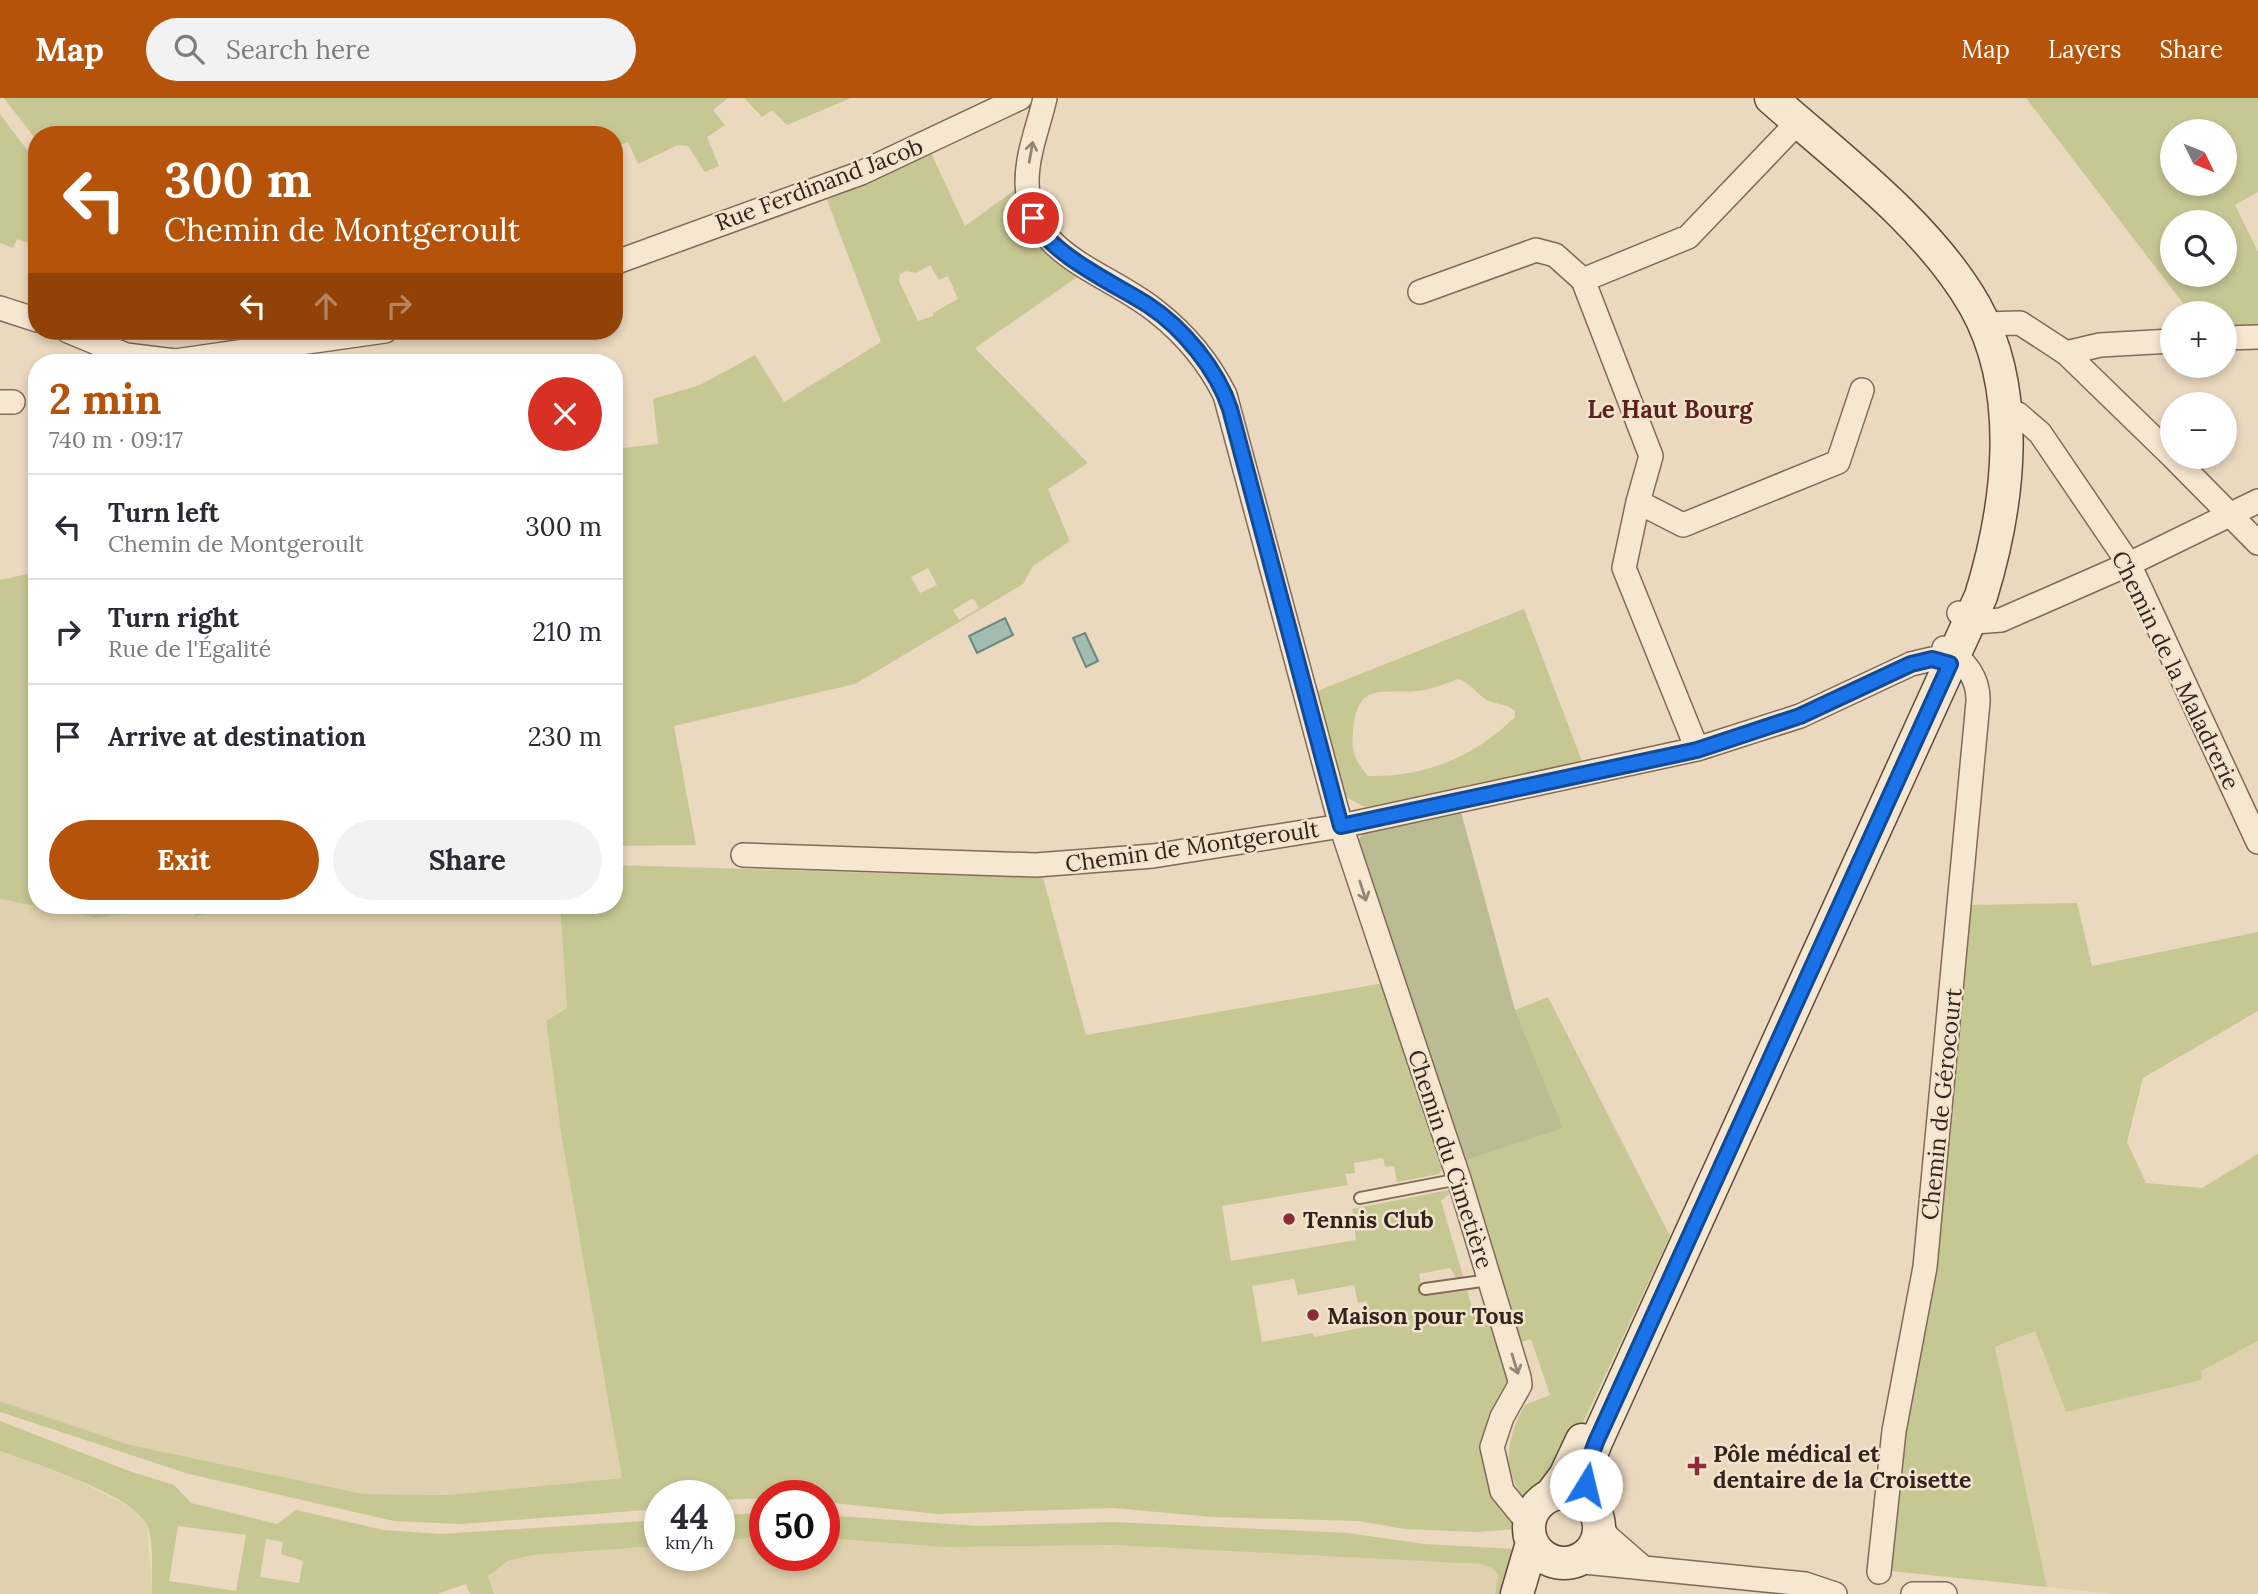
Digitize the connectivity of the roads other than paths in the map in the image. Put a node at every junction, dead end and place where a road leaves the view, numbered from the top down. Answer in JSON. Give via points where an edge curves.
{"nodes":[{"id":1,"x":1020,"y":98,"type":"edge"},
{"id":2,"x":1045,"y":98,"type":"edge"},
{"id":3,"x":1771,"y":98,"type":"edge"},
{"id":4,"x":1798,"y":122,"type":"junction"},
{"id":5,"x":623,"y":260,"type":"edge"},
{"id":6,"x":1583,"y":280,"type":"junction"},
{"id":7,"x":1420,"y":292,"type":"dead end"},
{"id":8,"x":0,"y":307,"type":"edge"},
{"id":9,"x":28,"y":317,"type":"edge"},
{"id":10,"x":1983,"y":324,"type":"junction"},
{"id":11,"x":2258,"y":337,"type":"edge"},
{"id":12,"x":2237,"y":338,"type":"edge"},
{"id":13,"x":90,"y":340,"type":"edge"},
{"id":14,"x":322,"y":340,"type":"edge"},
{"id":15,"x":2160,"y":342,"type":"edge"},
{"id":16,"x":2066,"y":353,"type":"junction"},
{"id":17,"x":124,"y":354,"type":"edge"},
{"id":18,"x":224,"y":354,"type":"edge"},
{"id":19,"x":1862,"y":390,"type":"dead end"},
{"id":20,"x":2006,"y":409,"type":"junction"},
{"id":21,"x":2160,"y":444,"type":"edge"},
{"id":22,"x":2185,"y":469,"type":"edge"},
{"id":23,"x":2258,"y":501,"type":"edge"},
{"id":24,"x":1638,"y":502,"type":"junction"},
{"id":25,"x":2232,"y":516,"type":"junction"},
{"id":26,"x":2258,"y":543,"type":"edge"},
{"id":27,"x":2129,"y":564,"type":"junction"},
{"id":28,"x":1965,"y":616,"type":"junction"},
{"id":29,"x":1947,"y":657,"type":"junction"},
{"id":30,"x":1697,"y":750,"type":"junction"},
{"id":31,"x":1341,"y":826,"type":"junction"},
{"id":32,"x":2258,"y":842,"type":"edge"},
{"id":33,"x":743,"y":855,"type":"dead end"},
{"id":34,"x":1458,"y":1179,"type":"junction"},
{"id":35,"x":1360,"y":1198,"type":"dead end"},
{"id":36,"x":1489,"y":1280,"type":"junction"},
{"id":37,"x":1425,"y":1289,"type":"dead end"},
{"id":38,"x":1550,"y":1496,"type":"junction"},
{"id":39,"x":1594,"y":1513,"type":"junction"},
{"id":40,"x":1530,"y":1534,"type":"junction"},
{"id":41,"x":1571,"y":1562,"type":"junction"},
{"id":42,"x":1640,"y":1565,"type":"junction"},
{"id":43,"x":1879,"y":1572,"type":"dead end"},
{"id":44,"x":1517,"y":1594,"type":"edge"},
{"id":45,"x":1528,"y":1594,"type":"edge"},
{"id":46,"x":1835,"y":1594,"type":"edge"},
{"id":47,"x":1913,"y":1594,"type":"edge"},
{"id":48,"x":1945,"y":1594,"type":"edge"}],
"edges":[{"from":1,"to":5,"type":"street","name":"Rue Ferdinand Jacob","via":[[861,173]]},
{"from":31,"to":2,"type":"street","name":"Chemin du Cimetière","one_way":true,"via":[[1222,388],[1205,361],[1157,311],[1072,257],[1042,232],[1033,218],[1027,180]]},
{"from":3,"to":4,"type":"main road"},
{"from":4,"to":6,"type":"street","via":[[1688,237]]},
{"from":4,"to":10,"type":"main road","via":[[1904,217],[1962,286]]},
{"from":6,"to":7,"type":"street","via":[[1555,256],[1536,250]]},
{"from":6,"to":24,"type":"street","via":[[1651,456]]},
{"from":8,"to":9,"type":"street"},
{"from":10,"to":16,"type":"street","via":[[2020,323]]},
{"from":10,"to":20,"type":"main road"},
{"from":11,"to":12,"type":"street"},
{"from":13,"to":17,"type":"street"},
{"from":14,"to":18,"type":"street"},
{"from":15,"to":16,"type":"street","via":[[2100,345]]},
{"from":16,"to":21,"type":"street"},
{"from":19,"to":24,"type":"street","via":[[1838,462],[1683,525]]},
{"from":20,"to":27,"type":"street","name":"Chemin de la Maladrerie","via":[[2040,433]]},
{"from":20,"to":28,"type":"main road","via":[[1999,513]]},
{"from":22,"to":25,"type":"street"},
{"from":23,"to":25,"type":"street"},
{"from":24,"to":30,"type":"street","via":[[1624,568]]},
{"from":25,"to":26,"type":"street"},
{"from":25,"to":27,"type":"street"},
{"from":27,"to":28,"type":"street","via":[[2001,620],[1975,622]]},
{"from":27,"to":32,"type":"street","name":"Chemin de la Maladrerie"},
{"from":28,"to":29,"type":"main road"},
{"from":29,"to":30,"type":"street","name":"Chemin de Montgeroult","via":[[1911,664],[1800,716]]},
{"from":29,"to":38,"type":"main road","via":[[1616,1368]]},
{"from":29,"to":39,"type":"main road","via":[[1596,1442],[1586,1469]]},
{"from":29,"to":43,"type":"street","name":"Chemin de Gérocourt","via":[[1978,687],[1978,702],[1925,1267],[1894,1431]]},
{"from":30,"to":31,"type":"street","name":"Chemin de Montgeroult"},
{"from":31,"to":33,"type":"street","name":"Chemin de Montgeroult","via":[[1073,864]]},
{"from":31,"to":34,"type":"street","name":"Chemin du Cimetière","one_way":true},
{"from":34,"to":35,"type":"lane"},
{"from":34,"to":36,"type":"street","name":"Chemin du Cimetière"},
{"from":36,"to":37,"type":"lane"},
{"from":36,"to":40,"type":"street","name":"Chemin du Cimetière","one_way":true,"via":[[1519,1377],[1492,1447],[1496,1474]]},
{"from":38,"to":39,"type":"main road","via":[[1575,1495]]},
{"from":38,"to":40,"type":"main road","via":[[1536,1507]]},
{"from":39,"to":41,"type":"main road","via":[[1593,1546]]},
{"from":39,"to":42,"type":"street","via":[[1608,1537]]},
{"from":40,"to":41,"type":"main road","via":[[1550,1560]]},
{"from":40,"to":44,"type":"main road"},
{"from":41,"to":42,"type":"street"},
{"from":41,"to":45,"type":"main road","via":[[1551,1572]]},
{"from":42,"to":46,"type":"street","via":[[1805,1584]]},
{"from":47,"to":48,"type":"street"}]}
